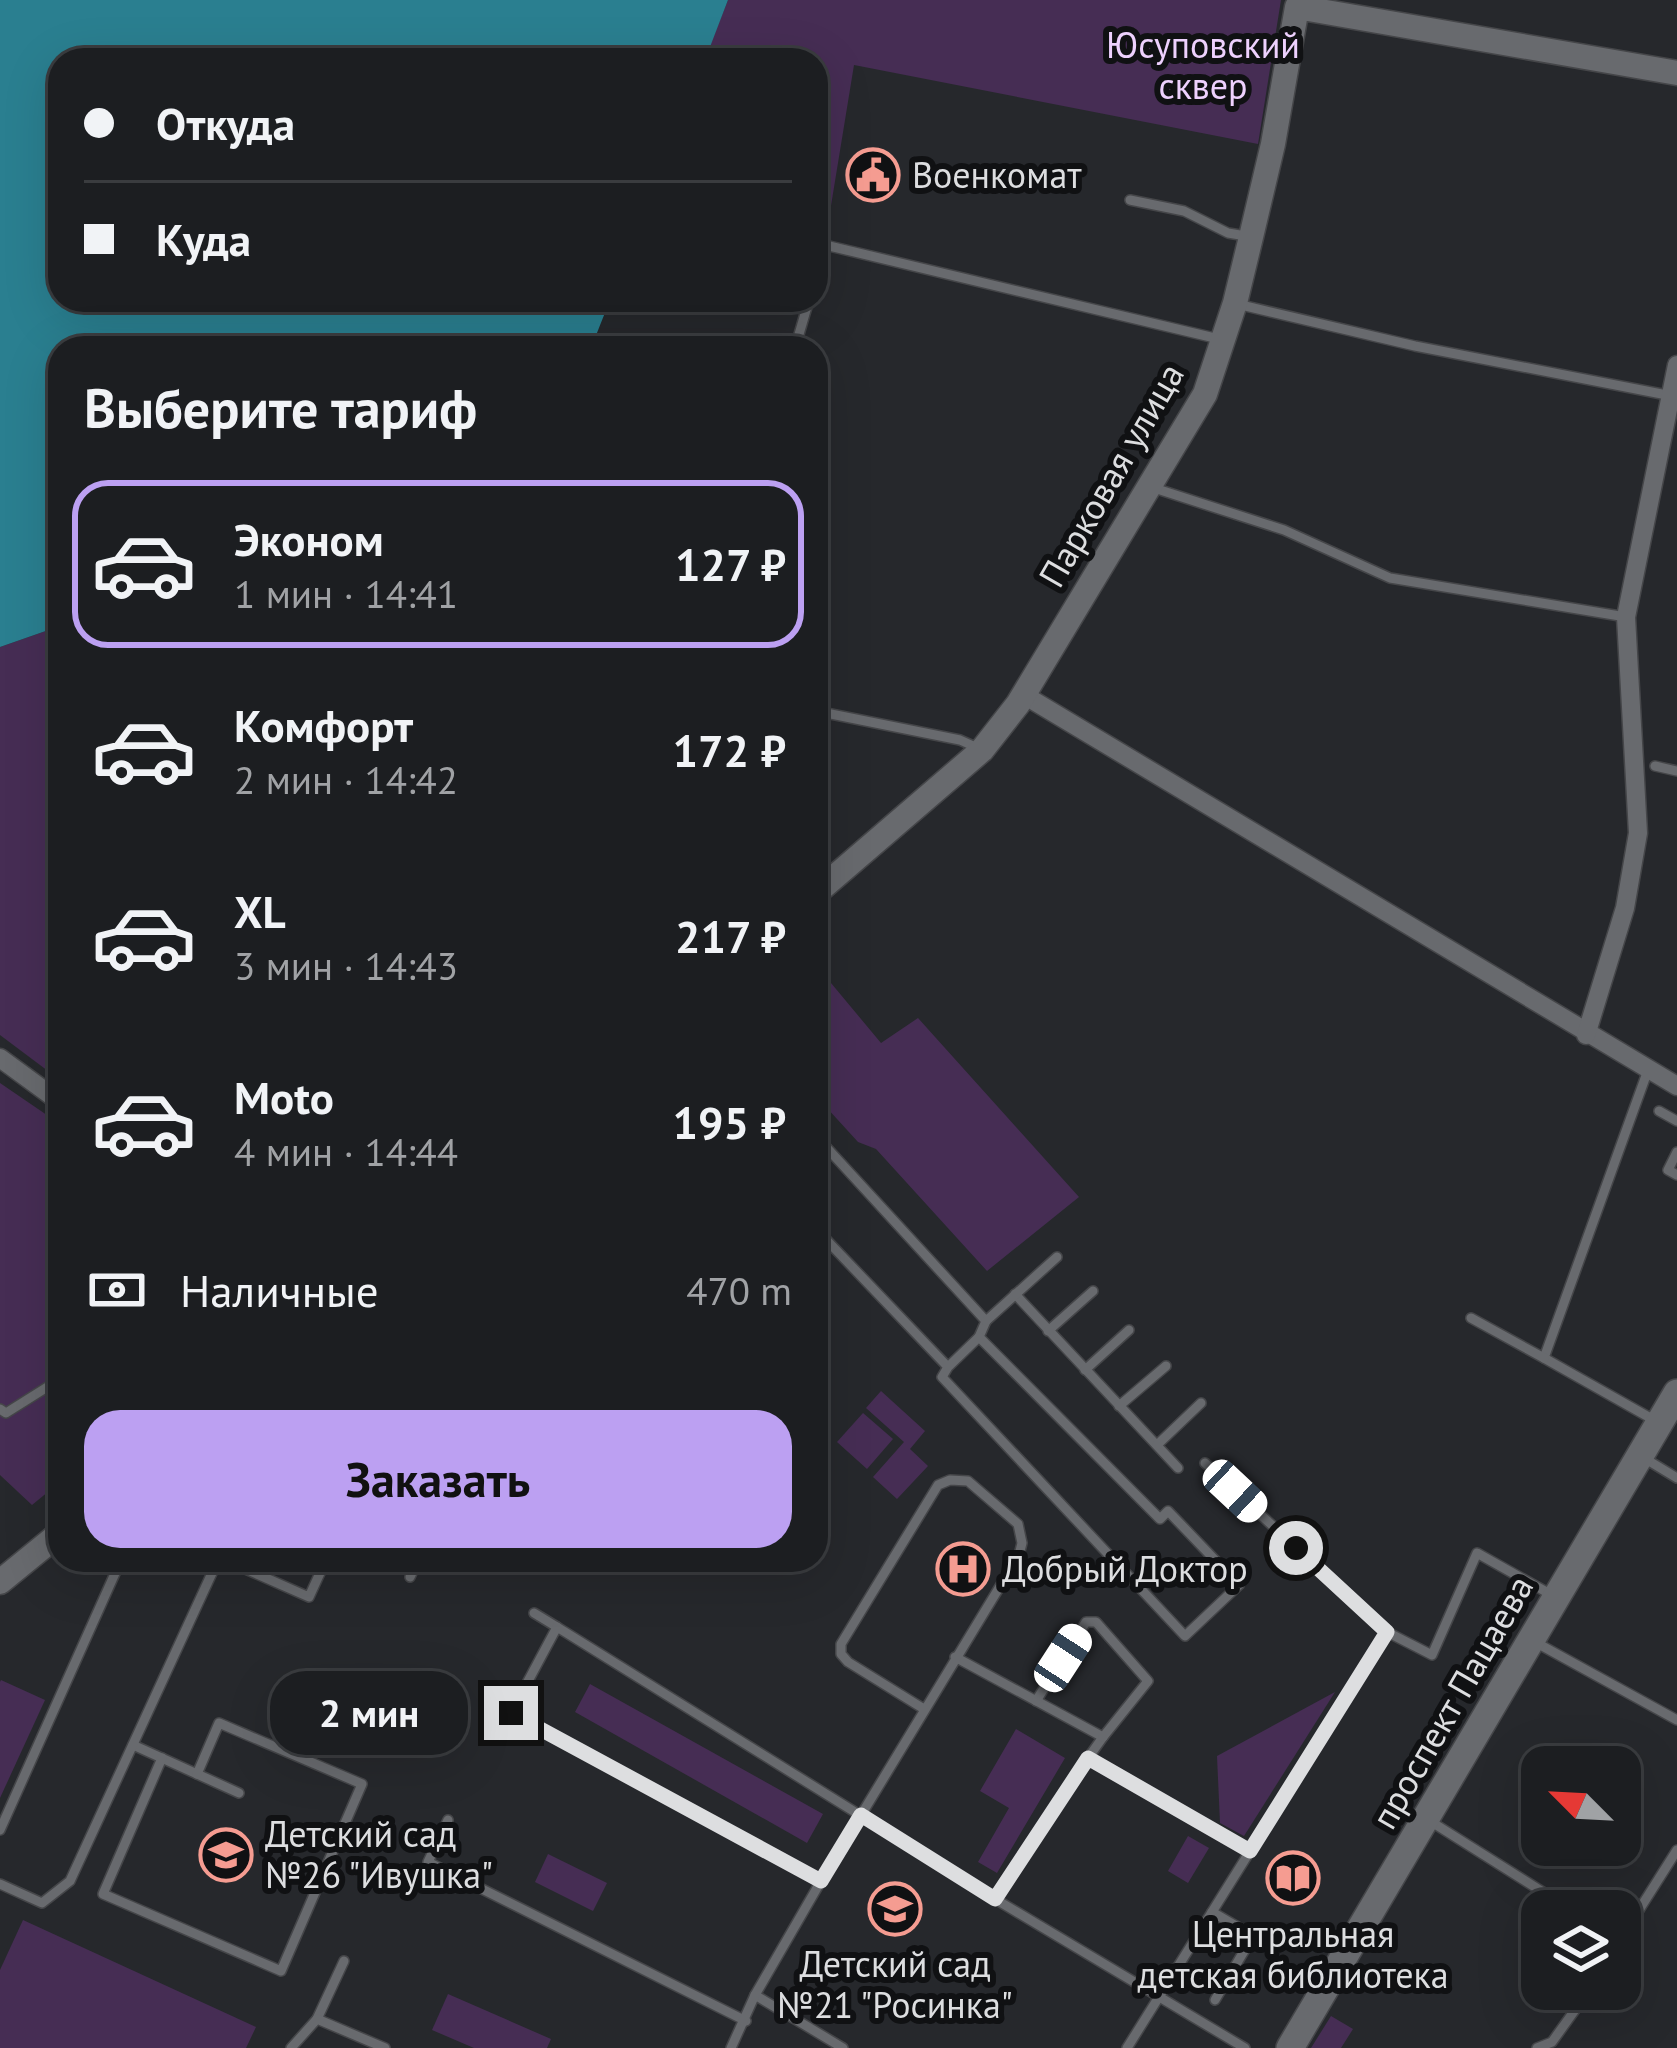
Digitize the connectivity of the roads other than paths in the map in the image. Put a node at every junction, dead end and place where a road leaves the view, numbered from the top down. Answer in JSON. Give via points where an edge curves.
{"nodes":[{"id":1,"x":1297,"y":3,"type":"edge"},
{"id":2,"x":1677,"y":73,"type":"edge"},
{"id":3,"x":1130,"y":200,"type":"dead end"},
{"id":4,"x":1251,"y":237,"type":"junction"},
{"id":5,"x":828,"y":245,"type":"edge"},
{"id":6,"x":1235,"y":304,"type":"junction"},
{"id":7,"x":1224,"y":340,"type":"junction"},
{"id":8,"x":1677,"y":365,"type":"edge"},
{"id":9,"x":1672,"y":396,"type":"junction"},
{"id":10,"x":1150,"y":487,"type":"junction"},
{"id":11,"x":1626,"y":617,"type":"junction"},
{"id":12,"x":1024,"y":694,"type":"junction"},
{"id":13,"x":828,"y":713,"type":"edge"},
{"id":14,"x":982,"y":750,"type":"junction"},
{"id":15,"x":1655,"y":766,"type":"dead end"},
{"id":16,"x":1677,"y":771,"type":"edge"},
{"id":17,"x":828,"y":882,"type":"edge"},
{"id":18,"x":1586,"y":1034,"type":"junction"},
{"id":19,"x":0,"y":1058,"type":"edge"},
{"id":20,"x":1648,"y":1070,"type":"junction"},
{"id":21,"x":1676,"y":1083,"type":"edge"},
{"id":22,"x":48,"y":1093,"type":"edge"},
{"id":23,"x":1659,"y":1112,"type":"dead end"},
{"id":24,"x":1677,"y":1121,"type":"edge"},
{"id":25,"x":828,"y":1149,"type":"edge"},
{"id":26,"x":1677,"y":1152,"type":"edge"},
{"id":27,"x":1677,"y":1175,"type":"edge"},
{"id":28,"x":828,"y":1242,"type":"edge"},
{"id":29,"x":1057,"y":1257,"type":"dead end"},
{"id":30,"x":1093,"y":1292,"type":"dead end"},
{"id":31,"x":1016,"y":1294,"type":"junction"},
{"id":32,"x":1471,"y":1318,"type":"dead end"},
{"id":33,"x":986,"y":1321,"type":"junction"},
{"id":34,"x":1129,"y":1330,"type":"dead end"},
{"id":35,"x":1048,"y":1331,"type":"junction"},
{"id":36,"x":979,"y":1337,"type":"junction"},
{"id":37,"x":1544,"y":1358,"type":"junction"},
{"id":38,"x":1166,"y":1366,"type":"dead end"},
{"id":39,"x":948,"y":1367,"type":"junction"},
{"id":40,"x":1084,"y":1370,"type":"junction"},
{"id":41,"x":48,"y":1388,"type":"edge"},
{"id":42,"x":1677,"y":1393,"type":"edge"},
{"id":43,"x":1201,"y":1403,"type":"dead end"},
{"id":44,"x":1119,"y":1406,"type":"junction"},
{"id":45,"x":0,"y":1409,"type":"edge"},
{"id":46,"x":1659,"y":1423,"type":"junction"},
{"id":47,"x":1156,"y":1445,"type":"junction"},
{"id":48,"x":1640,"y":1455,"type":"junction"},
{"id":49,"x":1204,"y":1463,"type":"dead end"},
{"id":50,"x":1178,"y":1468,"type":"dead end"},
{"id":51,"x":1677,"y":1478,"type":"edge"},
{"id":52,"x":48,"y":1543,"type":"edge"},
{"id":53,"x":116,"y":1572,"type":"edge"},
{"id":54,"x":215,"y":1572,"type":"edge"},
{"id":55,"x":250,"y":1572,"type":"edge"},
{"id":56,"x":320,"y":1572,"type":"edge"},
{"id":57,"x":412,"y":1572,"type":"edge"},
{"id":58,"x":410,"y":1577,"type":"dead end"},
{"id":59,"x":0,"y":1582,"type":"edge"},
{"id":60,"x":1555,"y":1597,"type":"junction"},
{"id":61,"x":534,"y":1613,"type":"dead end"},
{"id":62,"x":557,"y":1627,"type":"junction"},
{"id":63,"x":1387,"y":1632,"type":"junction"},
{"id":64,"x":1530,"y":1639,"type":"junction"},
{"id":65,"x":956,"y":1657,"type":"junction"},
{"id":66,"x":1036,"y":1701,"type":"junction"},
{"id":67,"x":924,"y":1709,"type":"junction"},
{"id":68,"x":1677,"y":1720,"type":"edge"},
{"id":69,"x":1103,"y":1737,"type":"junction"},
{"id":70,"x":133,"y":1744,"type":"junction"},
{"id":71,"x":162,"y":1758,"type":"junction"},
{"id":72,"x":1088,"y":1758,"type":"junction"},
{"id":73,"x":197,"y":1774,"type":"junction"},
{"id":74,"x":239,"y":1792,"type":"dead end"},
{"id":75,"x":861,"y":1815,"type":"junction"},
{"id":76,"x":1425,"y":1818,"type":"junction"},
{"id":77,"x":448,"y":1820,"type":"dead end"},
{"id":78,"x":0,"y":1830,"type":"edge"},
{"id":79,"x":1677,"y":1850,"type":"edge"},
{"id":80,"x":1250,"y":1851,"type":"junction"},
{"id":81,"x":821,"y":1881,"type":"junction"},
{"id":82,"x":0,"y":1883,"type":"edge"},
{"id":83,"x":1540,"y":1890,"type":"edge"},
{"id":84,"x":995,"y":1899,"type":"junction"},
{"id":85,"x":1641,"y":1907,"type":"edge"},
{"id":86,"x":1212,"y":1912,"type":"junction"},
{"id":87,"x":1253,"y":1936,"type":"junction"},
{"id":88,"x":1274,"y":1948,"type":"dead end"},
{"id":89,"x":344,"y":1961,"type":"dead end"},
{"id":90,"x":755,"y":1994,"type":"junction"},
{"id":91,"x":1159,"y":1995,"type":"junction"},
{"id":92,"x":1215,"y":2000,"type":"dead end"},
{"id":93,"x":1575,"y":2010,"type":"edge"},
{"id":94,"x":317,"y":2019,"type":"junction"},
{"id":95,"x":746,"y":2021,"type":"junction"},
{"id":96,"x":291,"y":2048,"type":"edge"},
{"id":97,"x":386,"y":2048,"type":"edge"},
{"id":98,"x":731,"y":2048,"type":"edge"},
{"id":99,"x":843,"y":2048,"type":"edge"},
{"id":100,"x":1126,"y":2048,"type":"edge"},
{"id":101,"x":1246,"y":2048,"type":"edge"},
{"id":102,"x":1290,"y":2048,"type":"edge"},
{"id":103,"x":1537,"y":2048,"type":"edge"}],
"edges":[{"from":1,"to":2,"type":"street"},
{"from":1,"to":4,"type":"street","name":"Парковая улица"},
{"from":3,"to":4,"type":"lane"},
{"from":4,"to":6,"type":"street","name":"Парковая улица"},
{"from":5,"to":7,"type":"lane"},
{"from":6,"to":7,"type":"street","name":"Парковая улица"},
{"from":6,"to":9,"type":"lane"},
{"from":7,"to":10,"type":"street","name":"Парковая улица","via":[[1205,394]]},
{"from":8,"to":9,"type":"street"},
{"from":9,"to":11,"type":"street"},
{"from":10,"to":11,"type":"lane","via":[[1284,530],[1390,578]]},
{"from":10,"to":12,"type":"street","name":"Парковая улица"},
{"from":11,"to":18,"type":"street","via":[[1638,832],[1625,908]]},
{"from":12,"to":14,"type":"street","name":"Парковая улица"},
{"from":12,"to":18,"type":"street"},
{"from":13,"to":14,"type":"lane"},
{"from":14,"to":17,"type":"street","name":"Парковая улица"},
{"from":15,"to":16,"type":"lane"},
{"from":18,"to":20,"type":"street"},
{"from":19,"to":22,"type":"street"},
{"from":20,"to":21,"type":"street"},
{"from":20,"to":37,"type":"lane"},
{"from":23,"to":24,"type":"lane"},
{"from":25,"to":33,"type":"lane"},
{"from":26,"to":27,"type":"lane","via":[[1668,1170]]},
{"from":28,"to":39,"type":"lane"},
{"from":29,"to":31,"type":"lane"},
{"from":30,"to":35,"type":"lane"},
{"from":31,"to":33,"type":"lane"},
{"from":31,"to":35,"type":"lane"},
{"from":32,"to":37,"type":"lane"},
{"from":33,"to":36,"type":"lane"},
{"from":34,"to":40,"type":"lane"},
{"from":35,"to":40,"type":"lane"},
{"from":36,"to":39,"type":"lane"},
{"from":36,"to":39,"type":"lane","via":[[1160,1519],[1168,1511],[1238,1585],[1185,1636],[942,1377]]},
{"from":37,"to":46,"type":"lane"},
{"from":38,"to":44,"type":"lane"},
{"from":40,"to":44,"type":"lane"},
{"from":41,"to":45,"type":"lane","via":[[6,1413]]},
{"from":42,"to":46,"type":"main road","name":"проспект Пацаева"},
{"from":43,"to":47,"type":"lane"},
{"from":44,"to":47,"type":"lane"},
{"from":46,"to":48,"type":"main road","name":"проспект Пацаева"},
{"from":47,"to":50,"type":"lane"},
{"from":48,"to":51,"type":"lane"},
{"from":48,"to":60,"type":"main road","name":"проспект Пацаева"},
{"from":49,"to":63,"type":"lane"},
{"from":52,"to":59,"type":"street"},
{"from":53,"to":78,"type":"lane"},
{"from":54,"to":70,"type":"lane"},
{"from":55,"to":56,"type":"lane","via":[[309,1597]]},
{"from":57,"to":58,"type":"lane"},
{"from":60,"to":63,"type":"lane","via":[[1477,1552],[1432,1655]]},
{"from":60,"to":64,"type":"main road","name":"проспект Пацаева"},
{"from":61,"to":62,"type":"lane"},
{"from":62,"to":75,"type":"lane"},
{"from":62,"to":81,"type":"lane","via":[[511,1713]]},
{"from":63,"to":80,"type":"lane"},
{"from":64,"to":68,"type":"lane"},
{"from":64,"to":76,"type":"main road","name":"проспект Пацаева"},
{"from":65,"to":66,"type":"lane"},
{"from":65,"to":67,"type":"lane"},
{"from":65,"to":67,"type":"lane","via":[[1022,1543],[1018,1524],[968,1481],[950,1480],[938,1485],[841,1644],[848,1662]]},
{"from":66,"to":69,"type":"lane"},
{"from":66,"to":69,"type":"lane","via":[[1086,1622],[1096,1622],[1148,1681]]},
{"from":67,"to":75,"type":"lane"},
{"from":69,"to":72,"type":"lane"},
{"from":70,"to":71,"type":"lane"},
{"from":70,"to":82,"type":"lane","via":[[70,1881],[42,1903]]},
{"from":71,"to":73,"type":"lane"},
{"from":71,"to":73,"type":"lane","via":[[103,1894],[281,1971],[362,1784],[219,1723]]},
{"from":72,"to":80,"type":"lane"},
{"from":72,"to":84,"type":"lane"},
{"from":73,"to":74,"type":"lane"},
{"from":75,"to":81,"type":"lane"},
{"from":75,"to":84,"type":"lane"},
{"from":76,"to":83,"type":"lane"},
{"from":76,"to":102,"type":"main road","name":"проспект Пацаева"},
{"from":77,"to":95,"type":"lane","via":[[428,1862]]},
{"from":79,"to":85,"type":"lane"},
{"from":80,"to":86,"type":"lane"},
{"from":81,"to":90,"type":"lane"},
{"from":84,"to":91,"type":"lane"},
{"from":86,"to":87,"type":"lane"},
{"from":86,"to":91,"type":"lane"},
{"from":87,"to":88,"type":"lane"},
{"from":87,"to":92,"type":"lane"},
{"from":89,"to":94,"type":"lane"},
{"from":90,"to":95,"type":"lane"},
{"from":90,"to":99,"type":"lane"},
{"from":91,"to":100,"type":"lane"},
{"from":91,"to":101,"type":"lane"},
{"from":93,"to":103,"type":"lane","via":[[1552,2042]]},
{"from":94,"to":96,"type":"lane"},
{"from":94,"to":97,"type":"lane"},
{"from":95,"to":98,"type":"lane"}]}
